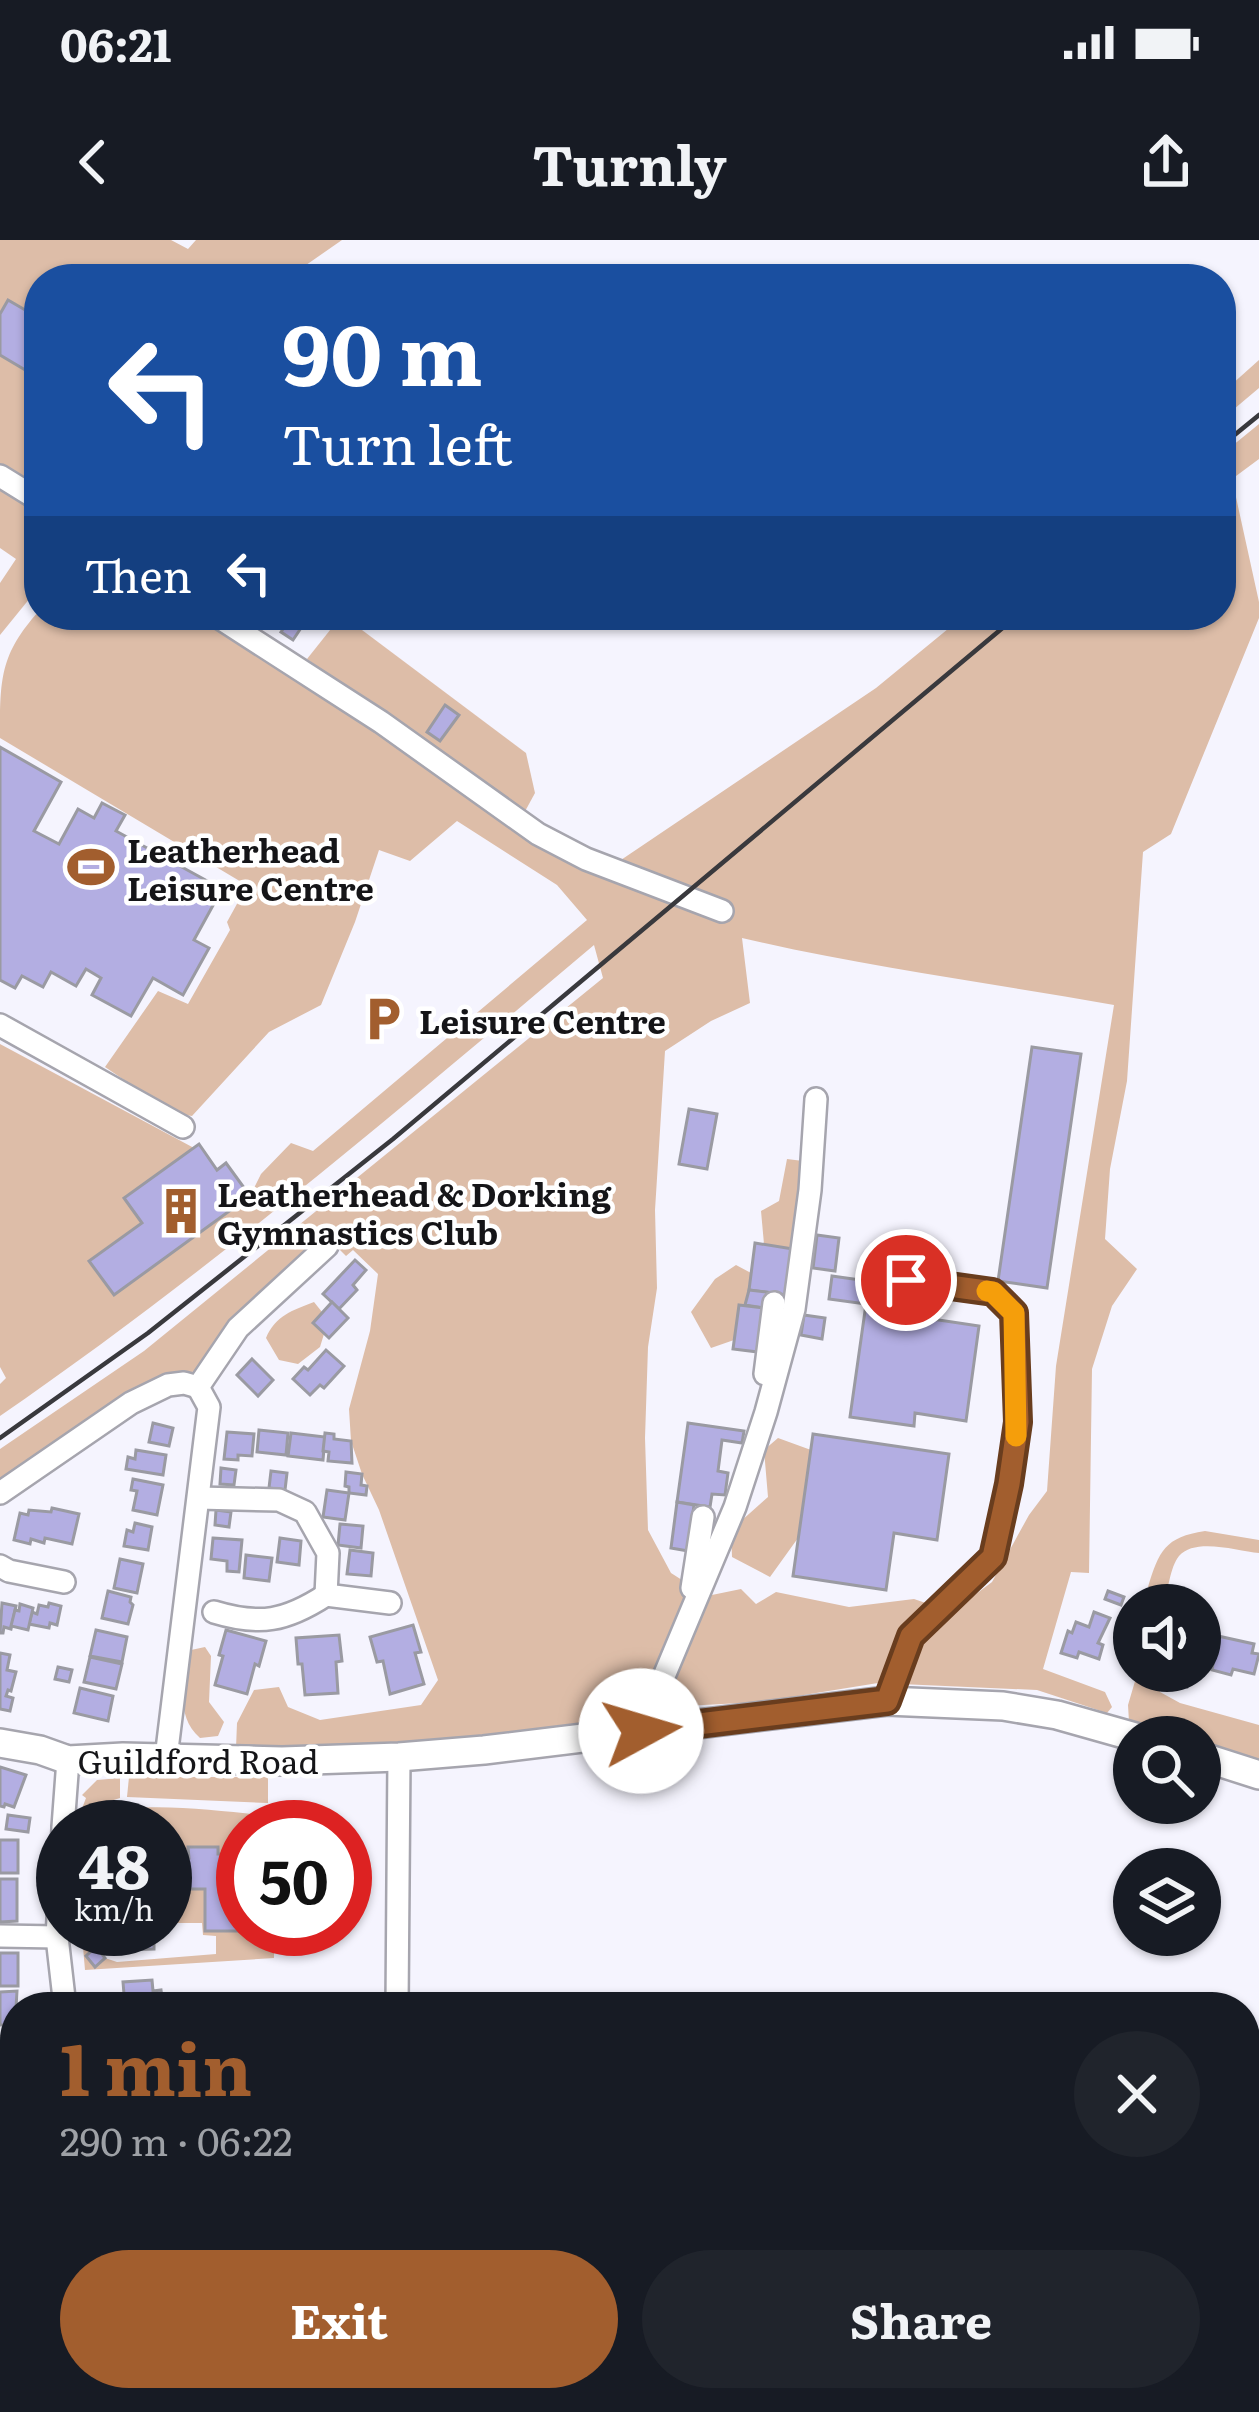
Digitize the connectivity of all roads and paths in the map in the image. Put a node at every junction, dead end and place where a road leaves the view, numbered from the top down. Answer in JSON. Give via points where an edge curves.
{"nodes":[{"id":1,"x":237,"y":630,"type":"edge"},
{"id":2,"x":711,"y":907,"type":"dead end"},
{"id":3,"x":0,"y":1025,"type":"edge"},
{"id":4,"x":816,"y":1099,"type":"dead end"},
{"id":5,"x":183,"y":1127,"type":"dead end"},
{"id":6,"x":327,"y":1246,"type":"dead end"},
{"id":7,"x":906,"y":1280,"type":"dead end"},
{"id":8,"x":774,"y":1303,"type":"dead end"},
{"id":9,"x":198,"y":1388,"type":"junction"},
{"id":10,"x":758,"y":1438,"type":"junction"},
{"id":11,"x":0,"y":1492,"type":"edge"},
{"id":12,"x":199,"y":1498,"type":"junction"},
{"id":13,"x":703,"y":1517,"type":"dead end"},
{"id":14,"x":0,"y":1566,"type":"edge"},
{"id":15,"x":64,"y":1582,"type":"dead end"},
{"id":16,"x":326,"y":1595,"type":"junction"},
{"id":17,"x":390,"y":1603,"type":"dead end"},
{"id":18,"x":214,"y":1612,"type":"dead end"},
{"id":19,"x":686,"y":1625,"type":"junction"},
{"id":20,"x":887,"y":1701,"type":"junction"},
{"id":21,"x":641,"y":1731,"type":"junction"},
{"id":22,"x":1113,"y":1731,"type":"edge"},
{"id":23,"x":0,"y":1743,"type":"edge"},
{"id":24,"x":399,"y":1757,"type":"junction"},
{"id":25,"x":166,"y":1758,"type":"junction"},
{"id":26,"x":68,"y":1760,"type":"junction"},
{"id":27,"x":1221,"y":1763,"type":"edge"},
{"id":28,"x":1259,"y":1775,"type":"edge"},
{"id":29,"x":65,"y":1800,"type":"edge"},
{"id":30,"x":0,"y":1936,"type":"edge"},
{"id":31,"x":36,"y":1937,"type":"edge"},
{"id":32,"x":59,"y":1956,"type":"edge"},
{"id":33,"x":62,"y":1992,"type":"edge"},
{"id":34,"x":397,"y":1992,"type":"edge"}],
"edges":[{"from":1,"to":2,"type":"street","via":[[538,834]]},
{"from":3,"to":5,"type":"street"},
{"from":4,"to":10,"type":"street","via":[[794,1310]]},
{"from":6,"to":9,"type":"street","via":[[238,1328]]},
{"from":7,"to":20,"type":"street","via":[[993,1292],[1014,1313],[1018,1422],[993,1557],[911,1636]]},
{"from":8,"to":10,"type":"street"},
{"from":9,"to":11,"type":"street","via":[[168,1384],[131,1403]]},
{"from":9,"to":12,"type":"street","via":[[208,1407]]},
{"from":10,"to":19,"type":"street"},
{"from":12,"to":16,"type":"street","via":[[280,1500],[305,1512],[328,1553]]},
{"from":12,"to":25,"type":"street"},
{"from":13,"to":19,"type":"street"},
{"from":14,"to":15,"type":"street"},
{"from":16,"to":17,"type":"street"},
{"from":16,"to":18,"type":"street","via":[[262,1622]]},
{"from":19,"to":21,"type":"street"},
{"from":20,"to":21,"type":"main road","name":"Guildford Road"},
{"from":20,"to":22,"type":"main road","via":[[1003,1706]]},
{"from":21,"to":24,"type":"main road","name":"Guildford Road"},
{"from":23,"to":26,"type":"main road","name":"Guildford Road"},
{"from":24,"to":25,"type":"main road","name":"Guildford Road"},
{"from":24,"to":34,"type":"street"},
{"from":25,"to":26,"type":"main road","name":"Guildford Road"},
{"from":26,"to":29,"type":"street"},
{"from":27,"to":28,"type":"main road"},
{"from":30,"to":31,"type":"street"},
{"from":32,"to":33,"type":"street"}]}
